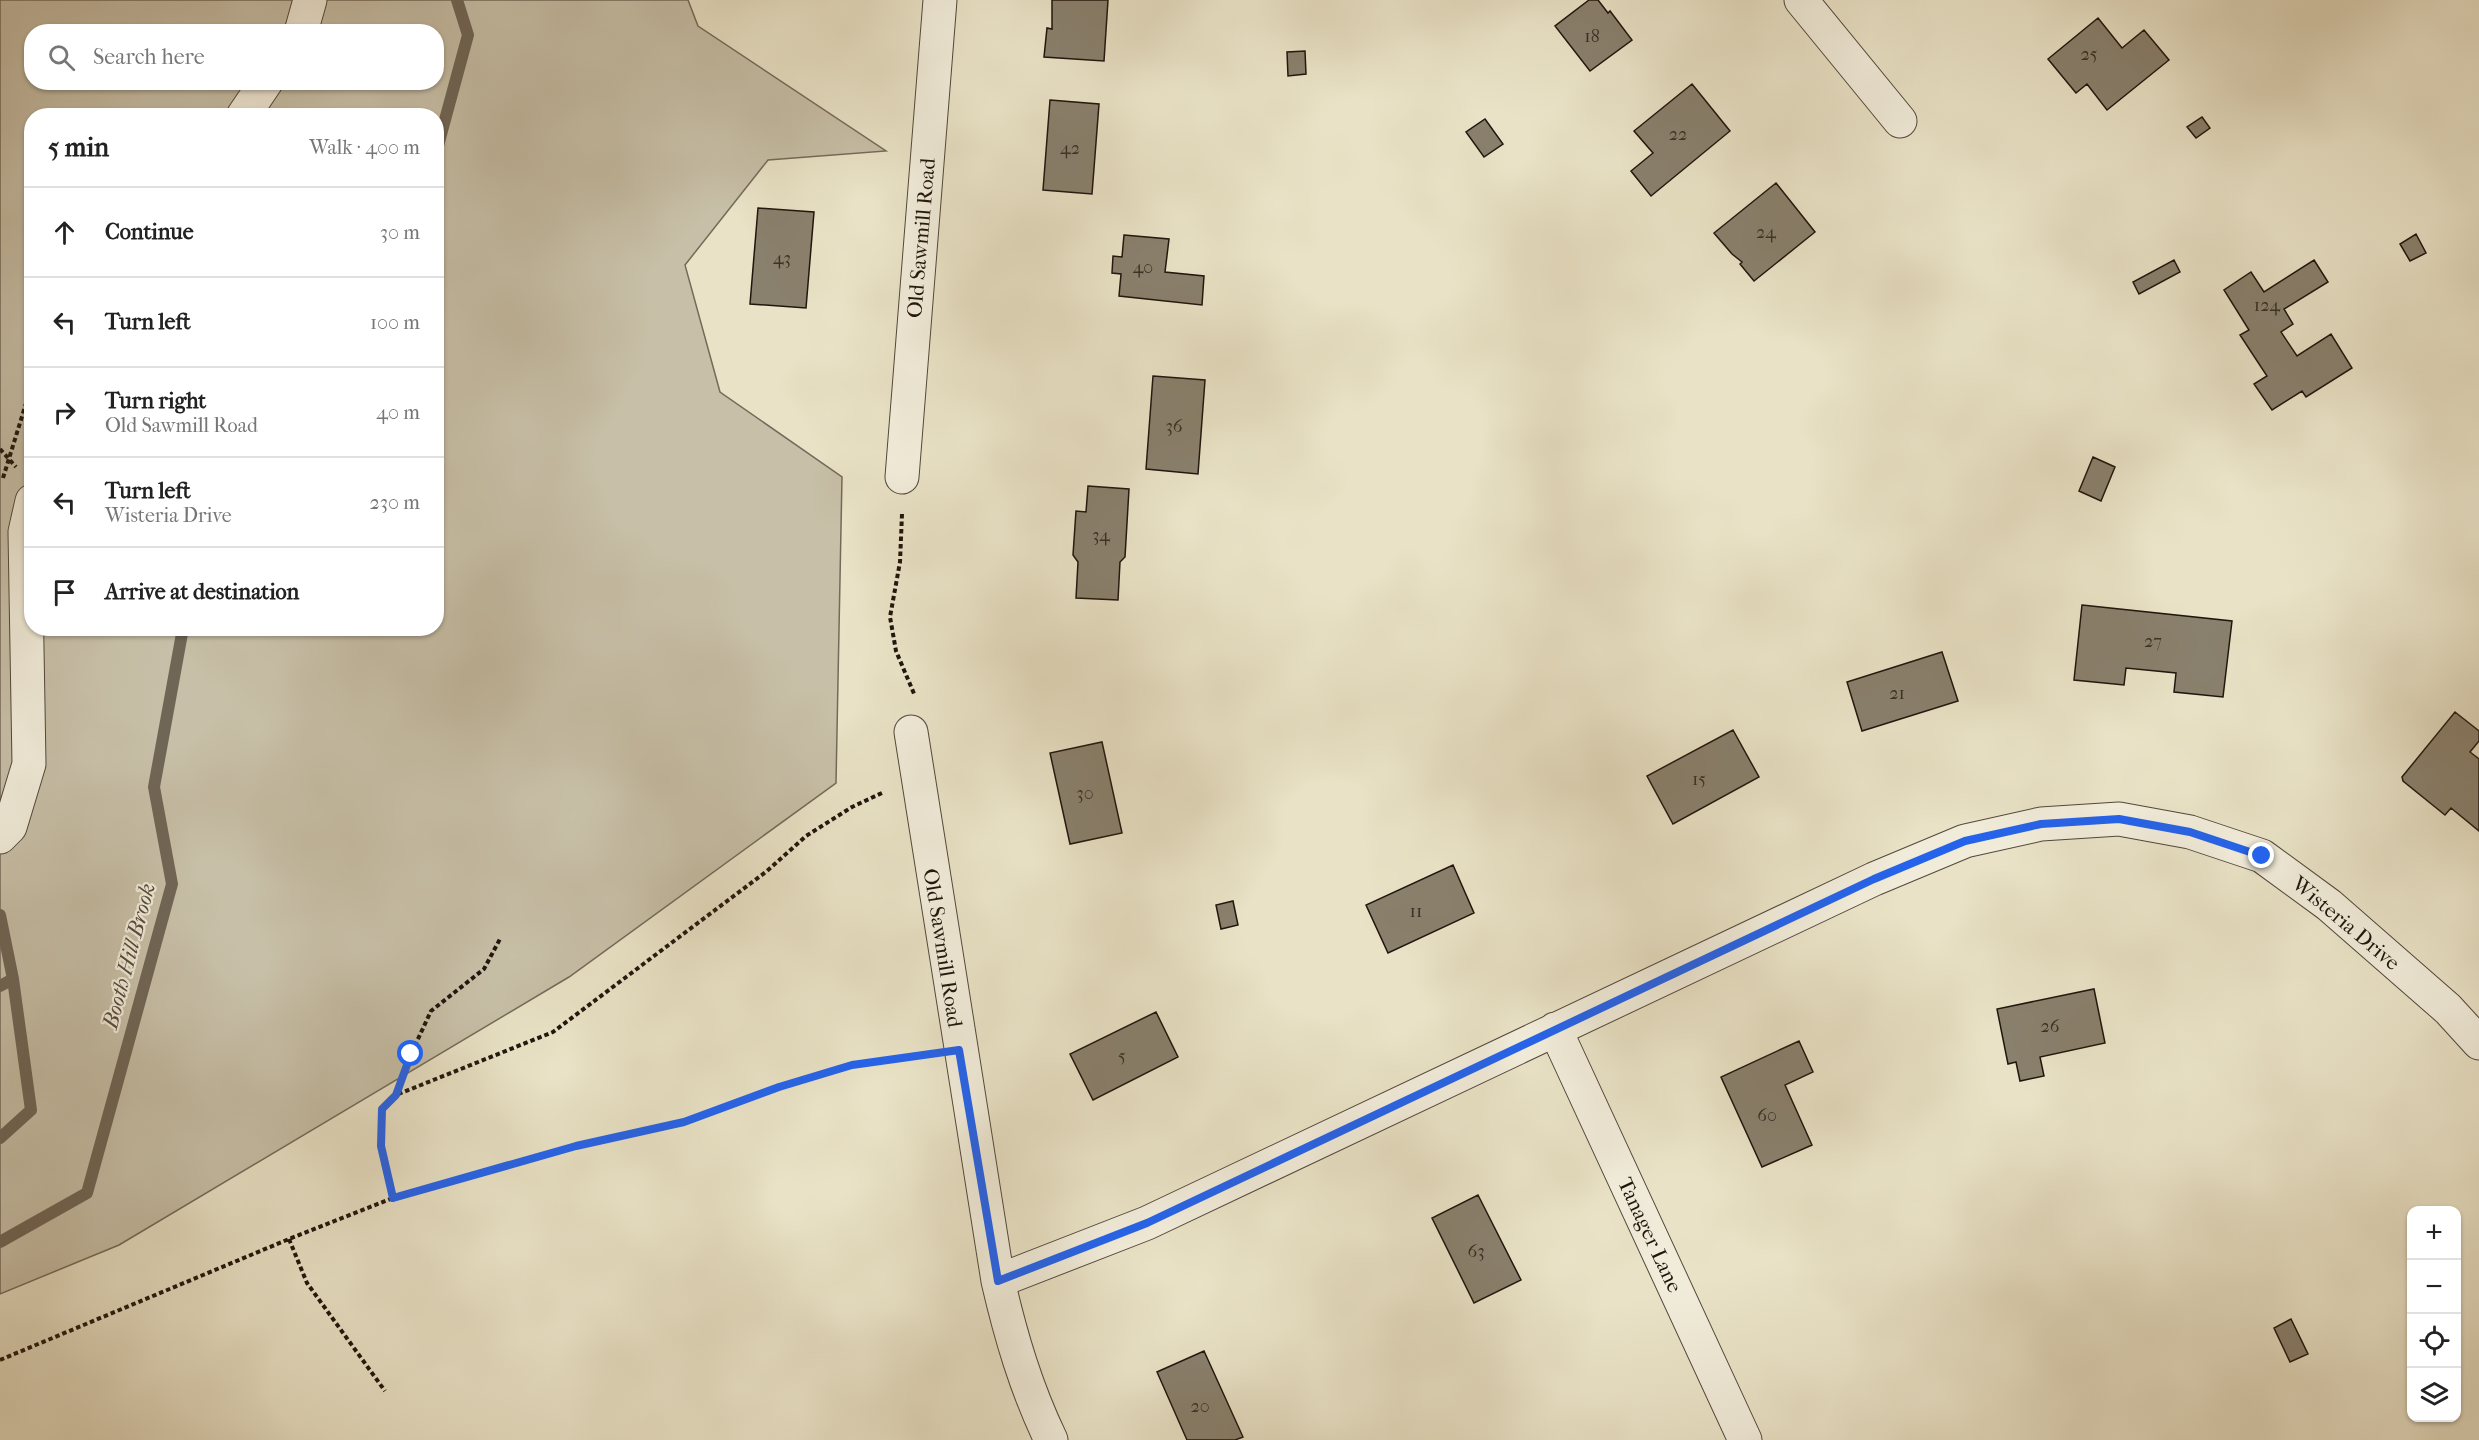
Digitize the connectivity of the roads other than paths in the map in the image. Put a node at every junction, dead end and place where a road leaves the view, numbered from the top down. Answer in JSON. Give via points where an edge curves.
{"nodes":[{"id":1,"x":310,"y":0,"type":"edge"},
{"id":2,"x":940,"y":0,"type":"edge"},
{"id":3,"x":1801,"y":0,"type":"edge"},
{"id":4,"x":303,"y":24,"type":"edge"},
{"id":5,"x":261,"y":90,"type":"edge"},
{"id":6,"x":248,"y":108,"type":"edge"},
{"id":7,"x":1900,"y":121,"type":"dead end"},
{"id":8,"x":902,"y":477,"type":"road end"},
{"id":9,"x":27,"y":636,"type":"edge"},
{"id":10,"x":911,"y":732,"type":"road end"},
{"id":11,"x":0,"y":837,"type":"edge"},
{"id":12,"x":1555,"y":1029,"type":"junction"},
{"id":13,"x":2479,"y":1043,"type":"edge"},
{"id":14,"x":998,"y":1281,"type":"junction"},
{"id":15,"x":1051,"y":1440,"type":"edge"},
{"id":16,"x":1745,"y":1440,"type":"edge"}],
"edges":[{"from":1,"to":4,"type":"street"},
{"from":2,"to":8,"type":"street","name":"Old Sawmill Road"},
{"from":3,"to":7,"type":"street"},
{"from":5,"to":6,"type":"street"},
{"from":9,"to":11,"type":"street","via":[[29,764],[10,827]]},
{"from":10,"to":14,"type":"street","name":"Old Sawmill Road"},
{"from":12,"to":13,"type":"street","name":"Wisteria Drive","via":[[1874,879],[1965,841],[2041,824],[2119,819],[2190,832],[2262,856],[2329,904],[2448,1009]]},
{"from":12,"to":14,"type":"street","name":"Wisteria Drive","via":[[1147,1223]]},
{"from":12,"to":16,"type":"street","name":"Tanager Lane"},
{"from":14,"to":15,"type":"street","name":"Old Sawmill Road","via":[[1013,1345]]}]}
